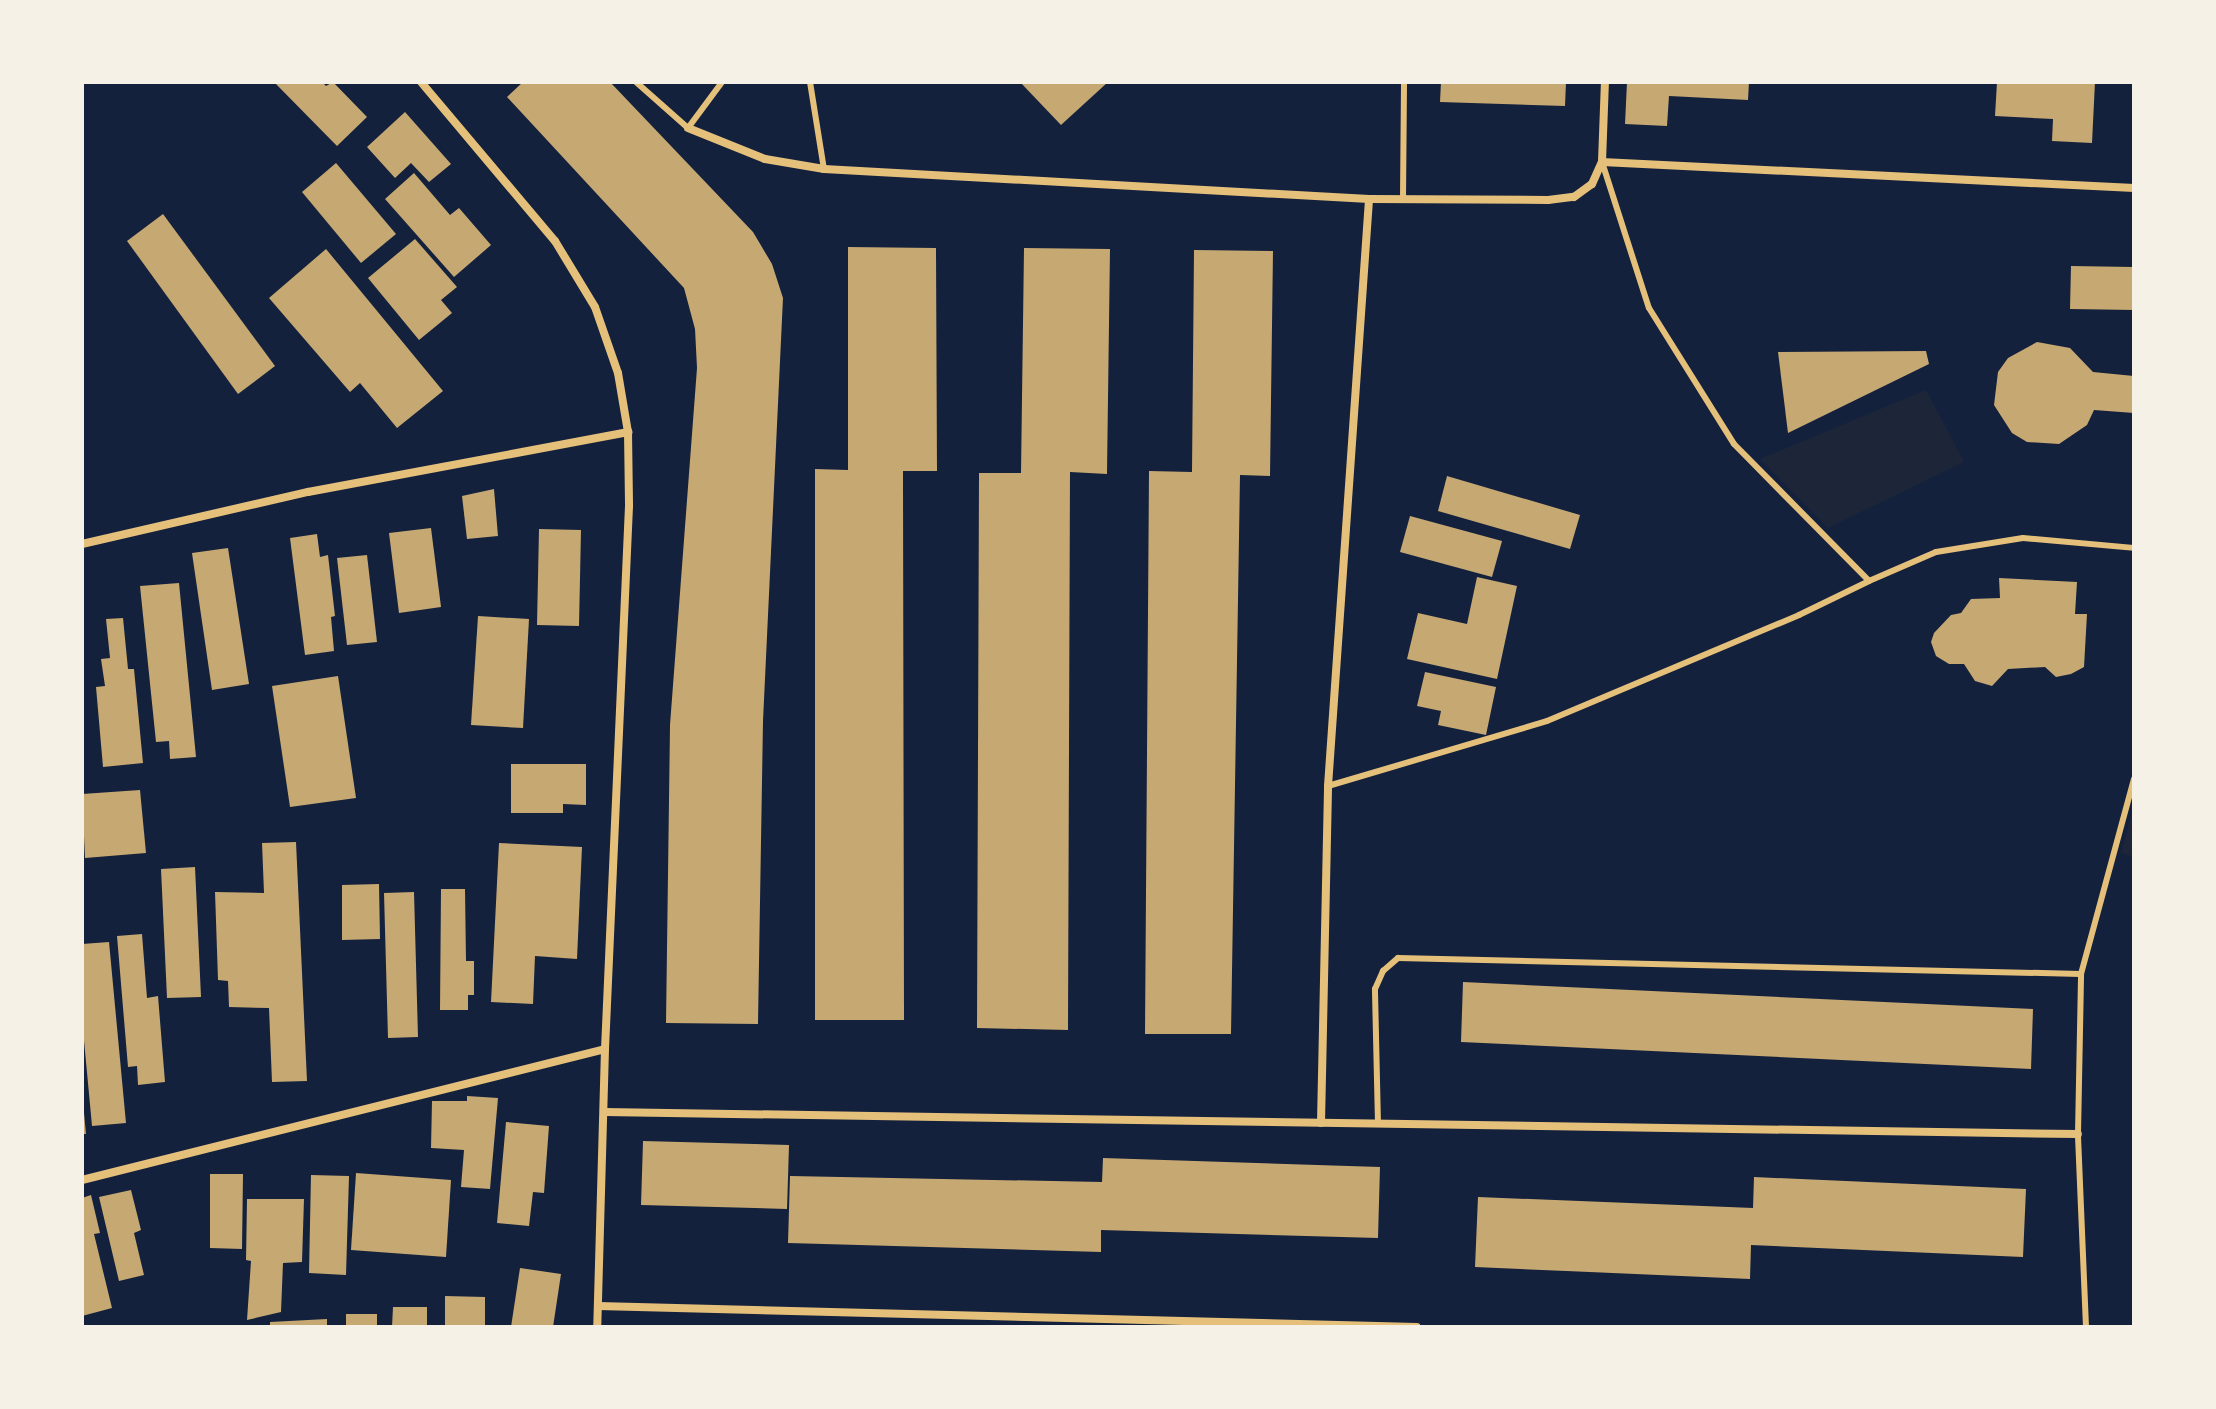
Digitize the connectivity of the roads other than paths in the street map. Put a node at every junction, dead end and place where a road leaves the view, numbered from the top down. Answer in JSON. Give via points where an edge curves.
{"nodes":[{"id":1,"x":421,"y":82,"type":"edge"},
{"id":2,"x":636,"y":82,"type":"edge"},
{"id":3,"x":722,"y":82,"type":"edge"},
{"id":4,"x":810,"y":82,"type":"edge"},
{"id":5,"x":1404,"y":82,"type":"edge"},
{"id":6,"x":1605,"y":82,"type":"edge"},
{"id":7,"x":688,"y":128,"type":"junction"},
{"id":8,"x":1602,"y":162,"type":"junction"},
{"id":9,"x":824,"y":169,"type":"junction"},
{"id":10,"x":2134,"y":188,"type":"edge"},
{"id":11,"x":1369,"y":199,"type":"junction"},
{"id":12,"x":1403,"y":199,"type":"junction"},
{"id":13,"x":628,"y":432,"type":"junction"},
{"id":14,"x":82,"y":544,"type":"edge"},
{"id":15,"x":2134,"y":548,"type":"edge"},
{"id":16,"x":1869,"y":581,"type":"junction"},
{"id":17,"x":2134,"y":779,"type":"edge"},
{"id":18,"x":1328,"y":786,"type":"junction"},
{"id":19,"x":2081,"y":974,"type":"junction"},
{"id":20,"x":605,"y":1049,"type":"junction"},
{"id":21,"x":604,"y":1112,"type":"junction"},
{"id":22,"x":1321,"y":1123,"type":"junction"},
{"id":23,"x":1378,"y":1124,"type":"junction"},
{"id":24,"x":2078,"y":1134,"type":"junction"},
{"id":25,"x":82,"y":1180,"type":"edge"},
{"id":26,"x":598,"y":1306,"type":"junction"},
{"id":27,"x":1111,"y":1322,"type":"edge"},
{"id":28,"x":597,"y":1327,"type":"edge"},
{"id":29,"x":1417,"y":1327,"type":"edge"},
{"id":30,"x":2086,"y":1327,"type":"edge"}],
"edges":[{"from":1,"to":13,"type":"street","via":[[555,241],[595,307],[618,373]]},
{"from":2,"to":7,"type":"lane"},
{"from":3,"to":7,"type":"lane"},
{"from":4,"to":9,"type":"lane"},
{"from":5,"to":12,"type":"lane"},
{"from":6,"to":8,"type":"street"},
{"from":7,"to":9,"type":"street","via":[[765,159]]},
{"from":8,"to":10,"type":"street"},
{"from":8,"to":12,"type":"street","via":[[1592,184],[1574,197]]},
{"from":8,"to":16,"type":"lane","via":[[1649,308],[1734,444]]},
{"from":9,"to":11,"type":"street"},
{"from":11,"to":12,"type":"street"},
{"from":11,"to":18,"type":"street"},
{"from":13,"to":14,"type":"street","via":[[308,492]]},
{"from":13,"to":20,"type":"street"},
{"from":15,"to":16,"type":"lane","via":[[2023,538],[1936,552]]},
{"from":16,"to":18,"type":"lane","via":[[1547,721]]},
{"from":17,"to":19,"type":"lane"},
{"from":18,"to":22,"type":"street"},
{"from":19,"to":23,"type":"lane","via":[[1398,958],[1383,971],[1375,989]]},
{"from":19,"to":24,"type":"lane"},
{"from":20,"to":21,"type":"street"},
{"from":20,"to":25,"type":"street"},
{"from":21,"to":22,"type":"street"},
{"from":21,"to":26,"type":"street"},
{"from":22,"to":23,"type":"street"},
{"from":23,"to":24,"type":"street"},
{"from":24,"to":30,"type":"lane"},
{"from":26,"to":27,"type":"street"},
{"from":26,"to":28,"type":"street"},
{"from":27,"to":29,"type":"street"}]}
